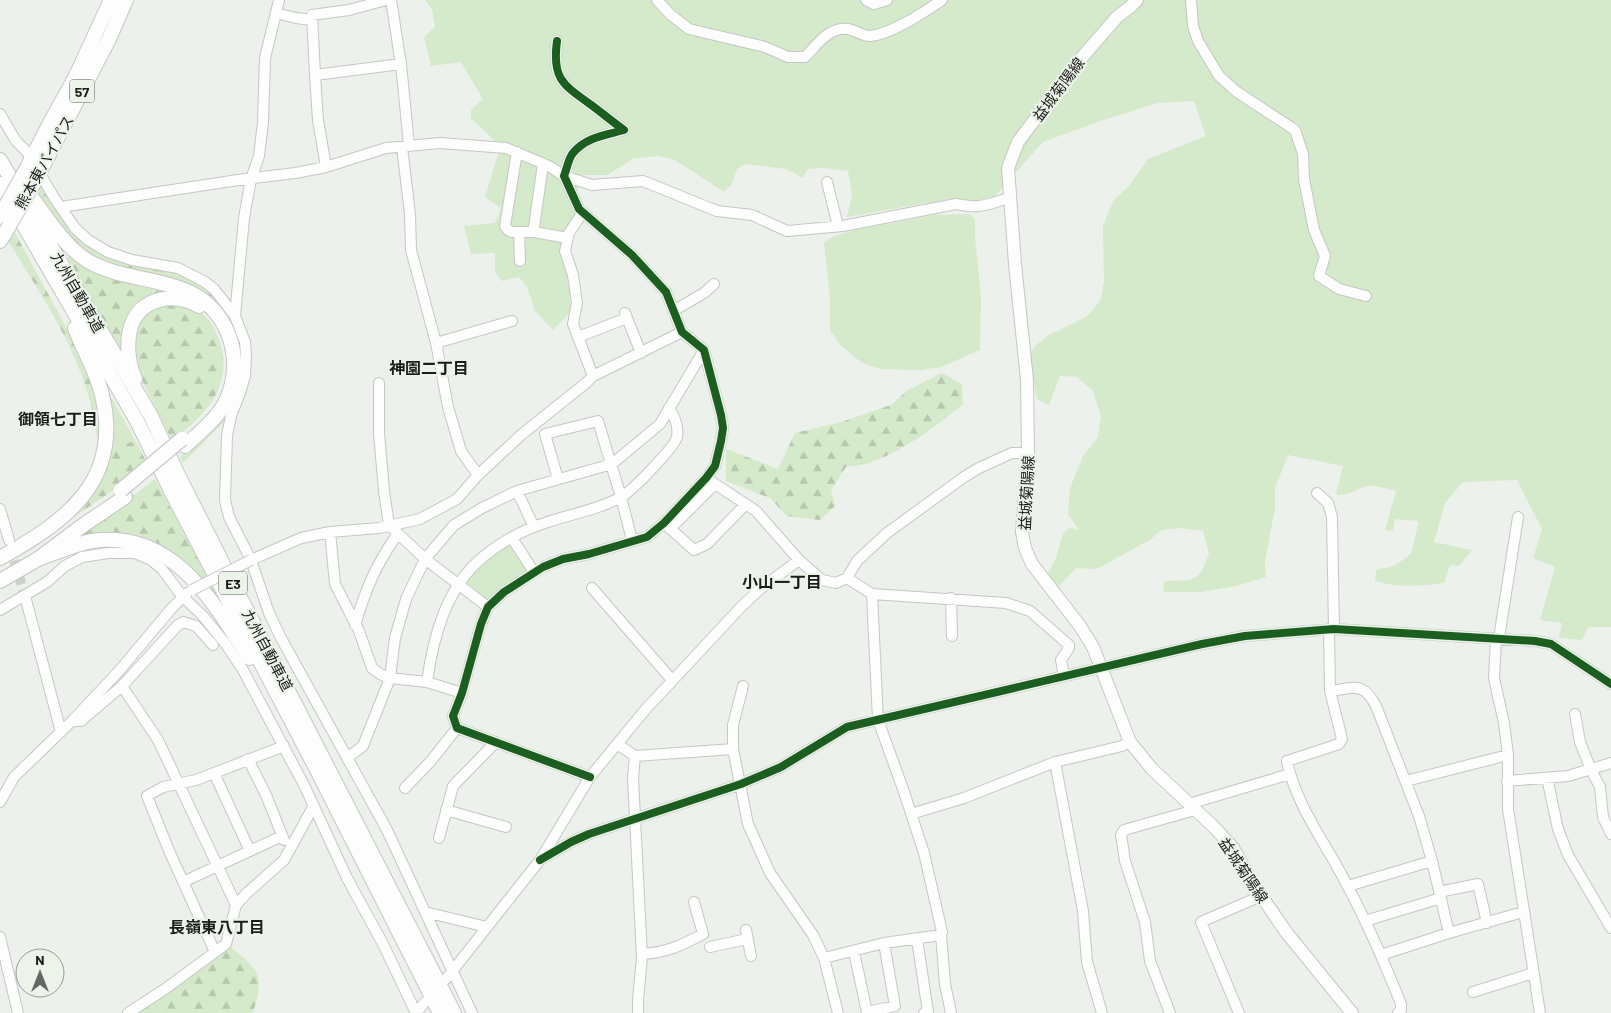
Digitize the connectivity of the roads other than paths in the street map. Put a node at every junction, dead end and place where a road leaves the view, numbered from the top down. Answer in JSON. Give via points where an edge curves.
{"nodes":[{"id":1,"x":111,"y":0,"type":"edge"},
{"id":2,"x":126,"y":0,"type":"edge"},
{"id":3,"x":278,"y":0,"type":"edge"},
{"id":4,"x":386,"y":0,"type":"edge"},
{"id":5,"x":390,"y":0,"type":"edge"},
{"id":6,"x":656,"y":0,"type":"edge"},
{"id":7,"x":866,"y":0,"type":"edge"},
{"id":8,"x":887,"y":0,"type":"edge"},
{"id":9,"x":942,"y":0,"type":"edge"},
{"id":10,"x":1137,"y":0,"type":"edge"},
{"id":11,"x":1190,"y":0,"type":"edge"},
{"id":12,"x":357,"y":4,"type":"edge"},
{"id":13,"x":276,"y":13,"type":"junction"},
{"id":14,"x":312,"y":20,"type":"junction"},
{"id":15,"x":557,"y":41,"type":"dead end"},
{"id":16,"x":401,"y":64,"type":"junction"},
{"id":17,"x":315,"y":76,"type":"junction"},
{"id":18,"x":0,"y":114,"type":"edge"},
{"id":19,"x":405,"y":146,"type":"junction"},
{"id":20,"x":0,"y":148,"type":"edge"},
{"id":21,"x":517,"y":152,"type":"junction"},
{"id":22,"x":0,"y":160,"type":"edge"},
{"id":23,"x":543,"y":164,"type":"junction"},
{"id":24,"x":326,"y":167,"type":"junction"},
{"id":25,"x":34,"y":170,"type":"junction"},
{"id":26,"x":564,"y":176,"type":"junction"},
{"id":27,"x":251,"y":179,"type":"junction"},
{"id":28,"x":827,"y":182,"type":"dead end"},
{"id":29,"x":0,"y":184,"type":"edge"},
{"id":30,"x":1009,"y":198,"type":"junction"},
{"id":31,"x":61,"y":207,"type":"junction"},
{"id":32,"x":583,"y":212,"type":"junction"},
{"id":33,"x":0,"y":216,"type":"edge"},
{"id":34,"x":838,"y":226,"type":"junction"},
{"id":35,"x":520,"y":232,"type":"junction"},
{"id":36,"x":534,"y":232,"type":"junction"},
{"id":37,"x":3,"y":237,"type":"edge"},
{"id":38,"x":568,"y":238,"type":"junction"},
{"id":39,"x":520,"y":261,"type":"dead end"},
{"id":40,"x":714,"y":284,"type":"dead end"},
{"id":41,"x":61,"y":290,"type":"junction"},
{"id":42,"x":1366,"y":296,"type":"dead end"},
{"id":43,"x":673,"y":311,"type":"junction"},
{"id":44,"x":235,"y":316,"type":"junction"},
{"id":45,"x":512,"y":321,"type":"dead end"},
{"id":46,"x":682,"y":332,"type":"junction"},
{"id":47,"x":578,"y":337,"type":"junction"},
{"id":48,"x":436,"y":343,"type":"junction"},
{"id":49,"x":704,"y":350,"type":"junction"},
{"id":50,"x":641,"y":353,"type":"junction"},
{"id":51,"x":593,"y":376,"type":"junction"},
{"id":52,"x":379,"y":383,"type":"dead end"},
{"id":53,"x":669,"y":408,"type":"junction"},
{"id":54,"x":151,"y":416,"type":"junction"},
{"id":55,"x":184,"y":443,"type":"junction"},
{"id":56,"x":1028,"y":453,"type":"junction"},
{"id":57,"x":612,"y":464,"type":"junction"},
{"id":58,"x":478,"y":474,"type":"junction"},
{"id":59,"x":558,"y":479,"type":"junction"},
{"id":60,"x":710,"y":481,"type":"junction"},
{"id":61,"x":517,"y":491,"type":"junction"},
{"id":62,"x":1317,"y":493,"type":"dead end"},
{"id":63,"x":123,"y":494,"type":"junction"},
{"id":64,"x":621,"y":497,"type":"junction"},
{"id":65,"x":746,"y":504,"type":"junction"},
{"id":66,"x":0,"y":509,"type":"edge"},
{"id":67,"x":1518,"y":516,"type":"dead end"},
{"id":68,"x":389,"y":525,"type":"junction"},
{"id":69,"x":667,"y":526,"type":"junction"},
{"id":70,"x":534,"y":527,"type":"junction"},
{"id":71,"x":330,"y":532,"type":"junction"},
{"id":72,"x":398,"y":533,"type":"junction"},
{"id":73,"x":512,"y":538,"type":"junction"},
{"id":74,"x":35,"y":539,"type":"junction"},
{"id":75,"x":9,"y":540,"type":"tunnel mouth"},
{"id":76,"x":632,"y":540,"type":"junction"},
{"id":77,"x":0,"y":558,"type":"edge"},
{"id":78,"x":38,"y":559,"type":"junction"},
{"id":79,"x":425,"y":559,"type":"junction"},
{"id":80,"x":251,"y":560,"type":"junction"},
{"id":81,"x":799,"y":560,"type":"junction"},
{"id":82,"x":534,"y":572,"type":"junction"},
{"id":83,"x":847,"y":578,"type":"junction"},
{"id":84,"x":0,"y":581,"type":"edge"},
{"id":85,"x":459,"y":585,"type":"junction"},
{"id":86,"x":592,"y":588,"type":"dead end"},
{"id":87,"x":872,"y":594,"type":"junction"},
{"id":88,"x":25,"y":596,"type":"junction"},
{"id":89,"x":182,"y":596,"type":"junction"},
{"id":90,"x":951,"y":598,"type":"junction"},
{"id":91,"x":488,"y":607,"type":"junction"},
{"id":92,"x":0,"y":610,"type":"edge"},
{"id":93,"x":355,"y":625,"type":"junction"},
{"id":94,"x":1331,"y":629,"type":"junction"},
{"id":95,"x":952,"y":636,"type":"dead end"},
{"id":96,"x":1498,"y":638,"type":"junction"},
{"id":97,"x":213,"y":645,"type":"dead end"},
{"id":98,"x":1101,"y":668,"type":"junction"},
{"id":99,"x":1064,"y":676,"type":"junction"},
{"id":100,"x":390,"y":678,"type":"junction"},
{"id":101,"x":672,"y":680,"type":"junction"},
{"id":102,"x":427,"y":682,"type":"junction"},
{"id":103,"x":1611,"y":684,"type":"edge"},
{"id":104,"x":122,"y":686,"type":"junction"},
{"id":105,"x":743,"y":686,"type":"dead end"},
{"id":106,"x":1330,"y":691,"type":"junction"},
{"id":107,"x":462,"y":693,"type":"junction"},
{"id":108,"x":1575,"y":714,"type":"dead end"},
{"id":109,"x":878,"y":720,"type":"junction"},
{"id":110,"x":72,"y":721,"type":"junction"},
{"id":111,"x":457,"y":728,"type":"junction"},
{"id":112,"x":61,"y":732,"type":"junction"},
{"id":113,"x":496,"y":742,"type":"junction"},
{"id":114,"x":1130,"y":742,"type":"junction"},
{"id":115,"x":617,"y":744,"type":"junction"},
{"id":116,"x":284,"y":746,"type":"junction"},
{"id":117,"x":733,"y":749,"type":"junction"},
{"id":118,"x":1508,"y":755,"type":"junction"},
{"id":119,"x":635,"y":756,"type":"junction"},
{"id":120,"x":347,"y":758,"type":"junction"},
{"id":121,"x":248,"y":760,"type":"junction"},
{"id":122,"x":1055,"y":762,"type":"junction"},
{"id":123,"x":1611,"y":763,"type":"edge"},
{"id":124,"x":316,"y":768,"type":"junction"},
{"id":125,"x":1591,"y":770,"type":"junction"},
{"id":126,"x":214,"y":773,"type":"junction"},
{"id":127,"x":1290,"y":774,"type":"junction"},
{"id":128,"x":590,"y":777,"type":"junction"},
{"id":129,"x":1547,"y":778,"type":"junction"},
{"id":130,"x":1507,"y":781,"type":"junction"},
{"id":131,"x":1406,"y":782,"type":"junction"},
{"id":132,"x":180,"y":784,"type":"junction"},
{"id":133,"x":741,"y":784,"type":"junction"},
{"id":134,"x":405,"y":788,"type":"dead end"},
{"id":135,"x":0,"y":802,"type":"edge"},
{"id":136,"x":313,"y":807,"type":"junction"},
{"id":137,"x":1192,"y":807,"type":"junction"},
{"id":138,"x":446,"y":810,"type":"junction"},
{"id":139,"x":911,"y":814,"type":"junction"},
{"id":140,"x":636,"y":818,"type":"junction"},
{"id":141,"x":506,"y":827,"type":"dead end"},
{"id":142,"x":1611,"y":834,"type":"edge"},
{"id":143,"x":282,"y":836,"type":"junction"},
{"id":144,"x":439,"y":838,"type":"dead end"},
{"id":145,"x":289,"y":850,"type":"junction"},
{"id":146,"x":250,"y":851,"type":"junction"},
{"id":147,"x":540,"y":860,"type":"junction"},
{"id":148,"x":1432,"y":861,"type":"junction"},
{"id":149,"x":218,"y":866,"type":"junction"},
{"id":150,"x":183,"y":882,"type":"junction"},
{"id":151,"x":1348,"y":886,"type":"junction"},
{"id":152,"x":1440,"y":895,"type":"junction"},
{"id":153,"x":1261,"y":896,"type":"junction"},
{"id":154,"x":694,"y":902,"type":"dead end"},
{"id":155,"x":236,"y":905,"type":"junction"},
{"id":156,"x":425,"y":912,"type":"junction"},
{"id":157,"x":1523,"y":912,"type":"junction"},
{"id":158,"x":1365,"y":921,"type":"junction"},
{"id":159,"x":1487,"y":922,"type":"junction"},
{"id":160,"x":487,"y":927,"type":"junction"},
{"id":161,"x":1611,"y":928,"type":"edge"},
{"id":162,"x":1449,"y":933,"type":"junction"},
{"id":163,"x":941,"y":935,"type":"junction"},
{"id":164,"x":0,"y":937,"type":"edge"},
{"id":165,"x":918,"y":939,"type":"junction"},
{"id":166,"x":884,"y":943,"type":"junction"},
{"id":167,"x":710,"y":947,"type":"dead end"},
{"id":168,"x":215,"y":952,"type":"junction"},
{"id":169,"x":854,"y":952,"type":"junction"},
{"id":170,"x":642,"y":954,"type":"junction"},
{"id":171,"x":1381,"y":955,"type":"junction"},
{"id":172,"x":751,"y":956,"type":"dead end"},
{"id":173,"x":824,"y":958,"type":"junction"},
{"id":174,"x":453,"y":970,"type":"junction"},
{"id":175,"x":1533,"y":974,"type":"junction"},
{"id":176,"x":446,"y":979,"type":"dead end"},
{"id":177,"x":1473,"y":992,"type":"dead end"},
{"id":178,"x":425,"y":1002,"type":"dead end"},
{"id":179,"x":929,"y":1012,"type":"edge"},
{"id":180,"x":1537,"y":1012,"type":"edge"},
{"id":181,"x":18,"y":1013,"type":"edge"},
{"id":182,"x":128,"y":1013,"type":"edge"},
{"id":183,"x":416,"y":1013,"type":"edge"},
{"id":184,"x":440,"y":1013,"type":"edge"},
{"id":185,"x":454,"y":1013,"type":"edge"},
{"id":186,"x":472,"y":1013,"type":"edge"},
{"id":187,"x":638,"y":1013,"type":"edge"},
{"id":188,"x":838,"y":1013,"type":"edge"},
{"id":189,"x":951,"y":1013,"type":"edge"},
{"id":190,"x":1102,"y":1013,"type":"edge"},
{"id":191,"x":1170,"y":1013,"type":"edge"},
{"id":192,"x":1239,"y":1013,"type":"edge"},
{"id":193,"x":1352,"y":1013,"type":"edge"},
{"id":194,"x":1398,"y":1013,"type":"edge"}],
"edges":[{"from":1,"to":25,"type":"highway","name":"熊本東バイパス","number":"57","via":[[50,123]]},
{"from":2,"to":25,"type":"highway","name":"熊本東バイパス","number":"57","via":[[109,39]]},
{"from":3,"to":13,"type":"street"},
{"from":4,"to":12,"type":"street"},
{"from":5,"to":16,"type":"street"},
{"from":6,"to":9,"type":"street","via":[[689,28],[765,47],[788,57],[805,57],[832,30],[847,29],[869,36],[893,29]]},
{"from":7,"to":8,"type":"street","via":[[874,4]]},
{"from":10,"to":30,"type":"main road","name":"益城菊陽線","via":[[1116,17],[1092,45],[1018,142],[1008,168]]},
{"from":11,"to":42,"type":"street","via":[[1198,41],[1219,76],[1237,92],[1295,130],[1303,154],[1304,179],[1314,230],[1325,256],[1319,276],[1339,289]]},
{"from":12,"to":14,"type":"street","via":[[349,10],[312,15]]},
{"from":13,"to":14,"type":"street"},
{"from":13,"to":27,"type":"street","via":[[265,58],[263,122]]},
{"from":14,"to":17,"type":"street"},
{"from":15,"to":26,"type":"street","via":[[557,71],[564,83],[624,130],[601,135],[583,144],[572,154]]},
{"from":16,"to":17,"type":"street"},
{"from":16,"to":19,"type":"street"},
{"from":17,"to":24,"type":"street"},
{"from":18,"to":25,"type":"street","via":[[16,141],[27,152]]},
{"from":19,"to":21,"type":"street","via":[[440,143],[506,148]]},
{"from":19,"to":24,"type":"street","via":[[386,148]]},
{"from":19,"to":48,"type":"street","via":[[411,250]]},
{"from":20,"to":55,"type":"highway","via":[[68,244],[87,260],[116,273],[183,289],[198,296],[219,315],[234,348],[232,384],[220,410],[201,432]]},
{"from":21,"to":23,"type":"street"},
{"from":21,"to":35,"type":"street","via":[[505,226],[512,232]]},
{"from":22,"to":54,"type":"highway","name":"九州自動車道","number":"E3"},
{"from":23,"to":26,"type":"street"},
{"from":23,"to":36,"type":"street"},
{"from":24,"to":27,"type":"street"},
{"from":25,"to":31,"type":"street"},
{"from":25,"to":33,"type":"highway","name":"熊本東バイパス","number":"57","bridge":true},
{"from":25,"to":37,"type":"highway","name":"熊本東バイパス","number":"57","bridge":true},
{"from":26,"to":32,"type":"street"},
{"from":26,"to":34,"type":"street","via":[[592,185],[643,181],[717,211],[752,215],[787,231]]},
{"from":27,"to":31,"type":"street"},
{"from":27,"to":44,"type":"street"},
{"from":28,"to":34,"type":"street"},
{"from":29,"to":41,"type":"highway","name":"九州自動車道","number":"E3"},
{"from":30,"to":34,"type":"street","via":[[986,206],[956,204]]},
{"from":30,"to":56,"type":"main road","name":"益城菊陽線","via":[[1027,380]]},
{"from":31,"to":44,"type":"street","via":[[88,240],[108,252],[132,260],[178,268],[210,285]]},
{"from":32,"to":38,"type":"street"},
{"from":32,"to":43,"type":"street","via":[[632,255],[666,292]]},
{"from":35,"to":36,"type":"street"},
{"from":35,"to":39,"type":"street"},
{"from":36,"to":38,"type":"street"},
{"from":38,"to":47,"type":"street","via":[[565,252],[573,275],[577,303],[573,324]]},
{"from":40,"to":43,"type":"street"},
{"from":41,"to":74,"type":"highway","via":[[102,395],[106,429],[104,451],[98,473],[79,502]]},
{"from":41,"to":124,"type":"highway","name":"九州自動車道","number":"E3","via":[[137,421]]},
{"from":43,"to":46,"type":"street"},
{"from":44,"to":80,"type":"street","via":[[243,334],[245,376],[227,435],[226,500],[228,517]]},
{"from":45,"to":48,"type":"street"},
{"from":46,"to":49,"type":"street"},
{"from":46,"to":50,"type":"street"},
{"from":47,"to":50,"type":"street","via":[[626,315]]},
{"from":47,"to":51,"type":"street"},
{"from":48,"to":58,"type":"street","via":[[448,407],[461,450]]},
{"from":49,"to":53,"type":"street"},
{"from":49,"to":60,"type":"street","via":[[724,428]]},
{"from":50,"to":51,"type":"street"},
{"from":51,"to":58,"type":"street"},
{"from":52,"to":68,"type":"street","via":[[384,491]]},
{"from":53,"to":57,"type":"street","via":[[660,424]]},
{"from":53,"to":64,"type":"street","via":[[678,430],[676,438],[668,451]]},
{"from":54,"to":55,"type":"highway","via":[[131,370],[128,352],[131,326],[139,312],[152,302],[166,298],[188,300],[217,325],[226,345],[227,376],[208,414]]},
{"from":54,"to":185,"type":"highway","name":"九州自動車道","number":"E3","via":[[229,576]]},
{"from":55,"to":63,"type":"highway"},
{"from":56,"to":83,"type":"street","via":[[1012,453],[964,477],[887,533],[857,561]]},
{"from":56,"to":98,"type":"main road","name":"益城菊陽線","via":[[1022,532],[1025,548],[1032,564],[1093,647]]},
{"from":57,"to":59,"type":"street"},
{"from":57,"to":59,"type":"street","via":[[598,421],[545,434]]},
{"from":57,"to":64,"type":"street"},
{"from":58,"to":68,"type":"street","via":[[457,499],[420,519]]},
{"from":59,"to":61,"type":"street"},
{"from":60,"to":65,"type":"street"},
{"from":60,"to":69,"type":"street"},
{"from":61,"to":70,"type":"street"},
{"from":61,"to":79,"type":"street","via":[[454,525]]},
{"from":62,"to":94,"type":"street","via":[[1328,503],[1332,518]]},
{"from":63,"to":74,"type":"highway","via":[[58,531]]},
{"from":63,"to":78,"type":"highway"},
{"from":64,"to":70,"type":"street"},
{"from":64,"to":76,"type":"street"},
{"from":65,"to":69,"type":"street","via":[[707,544],[694,550]]},
{"from":65,"to":81,"type":"street"},
{"from":66,"to":75,"type":"street"},
{"from":67,"to":96,"type":"street"},
{"from":68,"to":71,"type":"street"},
{"from":68,"to":72,"type":"street"},
{"from":69,"to":76,"type":"street","via":[[647,537]]},
{"from":70,"to":73,"type":"street"},
{"from":71,"to":80,"type":"street","via":[[301,538]]},
{"from":71,"to":93,"type":"street","via":[[335,584]]},
{"from":72,"to":79,"type":"street"},
{"from":72,"to":93,"type":"street","via":[[369,582]]},
{"from":73,"to":82,"type":"street"},
{"from":73,"to":85,"type":"street","via":[[482,557]]},
{"from":74,"to":77,"type":"highway"},
{"from":76,"to":82,"type":"street","via":[[563,559]]},
{"from":78,"to":84,"type":"highway"},
{"from":78,"to":124,"type":"highway","via":[[73,546],[106,540],[122,541],[162,553],[194,580],[216,606]]},
{"from":79,"to":85,"type":"street"},
{"from":79,"to":100,"type":"street","via":[[406,599],[395,638]]},
{"from":80,"to":89,"type":"street","bridge":true},
{"from":80,"to":120,"type":"street","via":[[280,638]]},
{"from":81,"to":83,"type":"street","via":[[822,580],[836,583]]},
{"from":81,"to":101,"type":"street","via":[[754,595]]},
{"from":82,"to":91,"type":"street"},
{"from":83,"to":87,"type":"street"},
{"from":85,"to":91,"type":"street"},
{"from":85,"to":102,"type":"street","via":[[440,622]]},
{"from":86,"to":101,"type":"street"},
{"from":87,"to":90,"type":"street"},
{"from":87,"to":109,"type":"street"},
{"from":88,"to":89,"type":"street","via":[[82,557],[108,553],[135,553],[151,560]]},
{"from":88,"to":92,"type":"street"},
{"from":88,"to":112,"type":"street"},
{"from":89,"to":110,"type":"street"},
{"from":89,"to":116,"type":"street","via":[[225,643]]},
{"from":90,"to":95,"type":"street"},
{"from":90,"to":99,"type":"street","via":[[1006,603],[1030,611],[1069,645],[1061,660]]},
{"from":91,"to":107,"type":"street"},
{"from":93,"to":100,"type":"street","via":[[372,668]]},
{"from":94,"to":96,"type":"street"},
{"from":94,"to":98,"type":"street","via":[[1245,636]]},
{"from":94,"to":106,"type":"street"},
{"from":96,"to":103,"type":"street","via":[[1551,644]]},
{"from":96,"to":118,"type":"street","via":[[1494,678]]},
{"from":97,"to":104,"type":"street","via":[[196,626],[183,622]]},
{"from":98,"to":99,"type":"street"},
{"from":98,"to":114,"type":"main road","name":"益城菊陽線"},
{"from":99,"to":109,"type":"street"},
{"from":100,"to":102,"type":"street"},
{"from":100,"to":120,"type":"street","via":[[363,746]]},
{"from":101,"to":115,"type":"street"},
{"from":102,"to":107,"type":"street"},
{"from":104,"to":110,"type":"street","via":[[82,721]]},
{"from":104,"to":132,"type":"street","via":[[158,740]]},
{"from":105,"to":117,"type":"street","via":[[733,725]]},
{"from":106,"to":127,"type":"street","via":[[1342,739],[1339,744],[1287,761]]},
{"from":106,"to":131,"type":"street","via":[[1359,688],[1370,693]]},
{"from":107,"to":111,"type":"street","via":[[453,716]]},
{"from":108,"to":125,"type":"street","via":[[1580,742]]},
{"from":109,"to":133,"type":"street","via":[[847,727],[781,768]]},
{"from":109,"to":139,"type":"street"},
{"from":110,"to":112,"type":"street"},
{"from":111,"to":113,"type":"street"},
{"from":111,"to":134,"type":"street"},
{"from":112,"to":135,"type":"street","via":[[14,777]]},
{"from":113,"to":128,"type":"street"},
{"from":113,"to":138,"type":"street","via":[[452,786]]},
{"from":114,"to":122,"type":"street"},
{"from":114,"to":137,"type":"main road","name":"益城菊陽線","via":[[1152,769]]},
{"from":115,"to":119,"type":"street"},
{"from":115,"to":128,"type":"street"},
{"from":116,"to":121,"type":"street"},
{"from":116,"to":136,"type":"street"},
{"from":117,"to":119,"type":"street"},
{"from":117,"to":133,"type":"street"},
{"from":118,"to":130,"type":"street"},
{"from":118,"to":131,"type":"street"},
{"from":119,"to":140,"type":"street"},
{"from":120,"to":156,"type":"street","via":[[387,830]]},
{"from":121,"to":126,"type":"street"},
{"from":121,"to":143,"type":"street"},
{"from":122,"to":139,"type":"street","via":[[964,798]]},
{"from":122,"to":190,"type":"street","via":[[1082,911],[1087,962]]},
{"from":123,"to":125,"type":"street"},
{"from":124,"to":184,"type":"highway","name":"九州自動車道","number":"E3"},
{"from":125,"to":129,"type":"street"},
{"from":125,"to":142,"type":"street","via":[[1600,787],[1603,818]]},
{"from":126,"to":132,"type":"street"},
{"from":126,"to":146,"type":"street"},
{"from":127,"to":137,"type":"street"},
{"from":127,"to":151,"type":"street","via":[[1307,813]]},
{"from":128,"to":147,"type":"street"},
{"from":129,"to":130,"type":"street"},
{"from":129,"to":161,"type":"street","via":[[1556,821],[1568,855]]},
{"from":130,"to":157,"type":"street"},
{"from":131,"to":148,"type":"street"},
{"from":132,"to":149,"type":"street"},
{"from":132,"to":150,"type":"street","via":[[163,787],[147,796]]},
{"from":133,"to":140,"type":"street"},
{"from":133,"to":173,"type":"street","via":[[748,824],[770,872],[813,935]]},
{"from":136,"to":145,"type":"street"},
{"from":136,"to":183,"type":"street"},
{"from":137,"to":153,"type":"main road","name":"益城菊陽線","via":[[1233,848]]},
{"from":137,"to":191,"type":"street","via":[[1124,830],[1121,835],[1125,861],[1145,922],[1150,961]]},
{"from":138,"to":141,"type":"street"},
{"from":138,"to":144,"type":"street"},
{"from":139,"to":163,"type":"street","via":[[924,853]]},
{"from":140,"to":147,"type":"street","via":[[580,838]]},
{"from":140,"to":170,"type":"street"},
{"from":143,"to":145,"type":"street"},
{"from":143,"to":146,"type":"street"},
{"from":145,"to":155,"type":"street","via":[[284,860]]},
{"from":146,"to":149,"type":"street"},
{"from":147,"to":160,"type":"street"},
{"from":148,"to":151,"type":"street"},
{"from":148,"to":152,"type":"street"},
{"from":149,"to":150,"type":"street"},
{"from":149,"to":155,"type":"street"},
{"from":150,"to":168,"type":"street"},
{"from":151,"to":158,"type":"street"},
{"from":152,"to":158,"type":"street"},
{"from":152,"to":159,"type":"street","via":[[1478,884]]},
{"from":152,"to":162,"type":"street"},
{"from":153,"to":192,"type":"street","via":[[1201,922]]},
{"from":153,"to":193,"type":"main road","name":"益城菊陽線"},
{"from":154,"to":170,"type":"street","via":[[703,934],[676,948]]},
{"from":155,"to":168,"type":"street","via":[[226,944]]},
{"from":156,"to":160,"type":"street"},
{"from":156,"to":174,"type":"street"},
{"from":157,"to":159,"type":"street"},
{"from":157,"to":175,"type":"street"},
{"from":158,"to":171,"type":"street"},
{"from":159,"to":162,"type":"street"},
{"from":160,"to":174,"type":"street"},
{"from":162,"to":171,"type":"street"},
{"from":163,"to":165,"type":"street"},
{"from":163,"to":189,"type":"street"},
{"from":164,"to":181,"type":"street"},
{"from":165,"to":166,"type":"street"},
{"from":165,"to":179,"type":"street"},
{"from":166,"to":169,"type":"street"},
{"from":166,"to":169,"type":"street","via":[[895,1006],[867,1012]]},
{"from":167,"to":172,"type":"street","via":[[746,934]]},
{"from":168,"to":182,"type":"street"},
{"from":169,"to":173,"type":"street"},
{"from":170,"to":187,"type":"street"},
{"from":171,"to":194,"type":"street","via":[[1401,1004]]},
{"from":173,"to":188,"type":"street"},
{"from":174,"to":176,"type":"street"},
{"from":174,"to":186,"type":"street"},
{"from":175,"to":177,"type":"street","via":[[1492,982]]},
{"from":175,"to":180,"type":"street"},
{"from":178,"to":183,"type":"street"}]}
